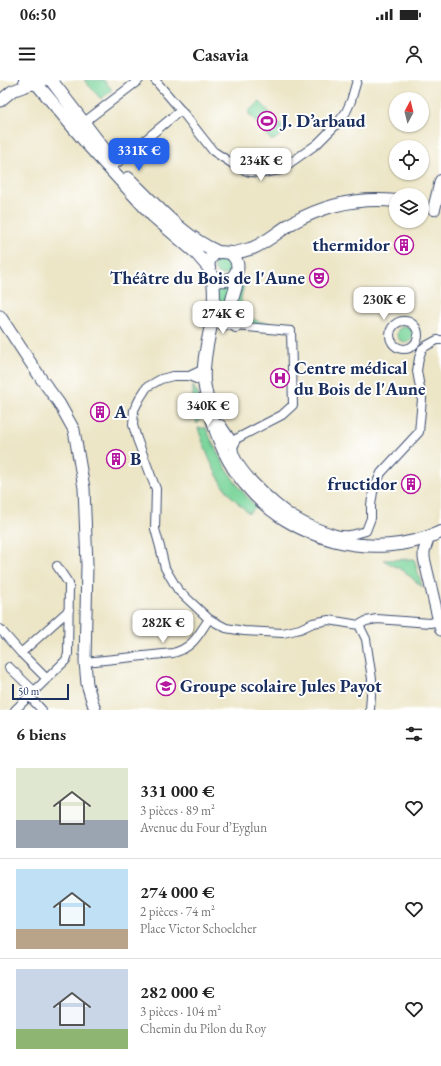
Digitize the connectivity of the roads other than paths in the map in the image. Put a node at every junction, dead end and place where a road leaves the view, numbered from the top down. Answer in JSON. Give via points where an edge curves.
{"nodes":[{"id":1,"x":17,"y":80,"type":"edge"},
{"id":2,"x":51,"y":80,"type":"edge"},
{"id":3,"x":139,"y":80,"type":"edge"},
{"id":4,"x":155,"y":80,"type":"edge"},
{"id":5,"x":357,"y":80,"type":"edge"},
{"id":6,"x":34,"y":82,"type":"edge"},
{"id":7,"x":12,"y":91,"type":"junction"},
{"id":8,"x":0,"y":101,"type":"edge"},
{"id":9,"x":180,"y":110,"type":"junction"},
{"id":10,"x":83,"y":123,"type":"junction"},
{"id":11,"x":116,"y":164,"type":"junction"},
{"id":12,"x":441,"y":182,"type":"edge"},
{"id":13,"x":389,"y":201,"type":"edge"},
{"id":14,"x":432,"y":209,"type":"edge"},
{"id":15,"x":224,"y":252,"type":"junction"},
{"id":16,"x":210,"y":272,"type":"junction"},
{"id":17,"x":232,"y":278,"type":"junction"},
{"id":18,"x":0,"y":316,"type":"edge"},
{"id":19,"x":212,"y":324,"type":"junction"},
{"id":20,"x":236,"y":326,"type":"junction"},
{"id":21,"x":441,"y":340,"type":"edge"},
{"id":22,"x":416,"y":343,"type":"dead end"},
{"id":23,"x":422,"y":349,"type":"junction"},
{"id":24,"x":204,"y":369,"type":"junction"},
{"id":25,"x":189,"y":376,"type":"junction"},
{"id":26,"x":205,"y":387,"type":"junction"},
{"id":27,"x":234,"y":441,"type":"junction"},
{"id":28,"x":441,"y":532,"type":"edge"},
{"id":29,"x":429,"y":537,"type":"junction"},
{"id":30,"x":413,"y":541,"type":"junction"},
{"id":31,"x":424,"y":558,"type":"junction"},
{"id":32,"x":57,"y":566,"type":"dead end"},
{"id":33,"x":69,"y":610,"type":"junction"},
{"id":34,"x":208,"y":619,"type":"junction"},
{"id":35,"x":359,"y":625,"type":"junction"},
{"id":36,"x":440,"y":626,"type":"edge"},
{"id":37,"x":0,"y":628,"type":"edge"},
{"id":38,"x":21,"y":653,"type":"junction"},
{"id":39,"x":85,"y":662,"type":"junction"},
{"id":40,"x":9,"y":667,"type":"dead end"},
{"id":41,"x":46,"y":679,"type":"junction"},
{"id":42,"x":32,"y":694,"type":"junction"},
{"id":43,"x":15,"y":710,"type":"edge"},
{"id":44,"x":42,"y":710,"type":"edge"},
{"id":45,"x":95,"y":710,"type":"edge"},
{"id":46,"x":370,"y":710,"type":"edge"}],
"edges":[{"from":1,"to":7,"type":"street"},
{"from":2,"to":10,"type":"main road"},
{"from":3,"to":10,"type":"street"},
{"from":4,"to":9,"type":"street"},
{"from":5,"to":9,"type":"street","via":[[346,112],[337,124],[316,144],[280,170],[250,172],[229,163],[213,151]]},
{"from":6,"to":7,"type":"street"},
{"from":6,"to":16,"type":"main road","via":[[153,216],[196,253]]},
{"from":7,"to":8,"type":"street"},
{"from":9,"to":11,"type":"street"},
{"from":10,"to":11,"type":"main road"},
{"from":11,"to":15,"type":"main road","via":[[181,229],[208,248]]},
{"from":12,"to":14,"type":"main road"},
{"from":13,"to":15,"type":"main road","via":[[336,204],[292,223],[254,247]]},
{"from":15,"to":16,"type":"main road","via":[[210,258]]},
{"from":15,"to":17,"type":"main road","via":[[237,260],[237,271]]},
{"from":16,"to":17,"type":"main road","via":[[219,280]]},
{"from":16,"to":19,"type":"main road","via":[[214,298]]},
{"from":17,"to":20,"type":"main road","via":[[236,286],[232,300]]},
{"from":18,"to":39,"type":"street","via":[[59,403],[74,430],[84,488],[87,565]]},
{"from":19,"to":20,"type":"street"},
{"from":19,"to":24,"type":"main road"},
{"from":20,"to":27,"type":"street","via":[[290,331],[293,405],[282,415]]},
{"from":21,"to":23,"type":"street"},
{"from":22,"to":23,"type":"street"},
{"from":23,"to":27,"type":"street","via":[[417,371],[422,399],[419,432],[381,473],[373,492],[371,518],[366,531],[347,536],[318,528],[295,517],[271,500],[254,483],[232,449]]},
{"from":24,"to":25,"type":"street"},
{"from":24,"to":26,"type":"main road"},
{"from":25,"to":26,"type":"street"},
{"from":25,"to":34,"type":"street","via":[[161,379],[147,387],[134,410],[134,425],[156,489],[155,529],[165,568],[178,590]]},
{"from":26,"to":27,"type":"main road","via":[[221,427],[230,441]]},
{"from":26,"to":30,"type":"main road","via":[[217,433],[230,464],[245,484],[271,509],[306,531],[342,543],[381,546]]},
{"from":28,"to":29,"type":"main road"},
{"from":29,"to":30,"type":"main road"},
{"from":29,"to":31,"type":"street"},
{"from":30,"to":31,"type":"street"},
{"from":31,"to":36,"type":"street"},
{"from":32,"to":33,"type":"street","via":[[69,584]]},
{"from":33,"to":38,"type":"street"},
{"from":33,"to":41,"type":"street","via":[[68,654],[66,660]]},
{"from":34,"to":35,"type":"street","via":[[226,628],[283,633],[329,620]]},
{"from":34,"to":39,"type":"street","via":[[191,645],[184,650]]},
{"from":35,"to":36,"type":"street","via":[[377,619]]},
{"from":35,"to":46,"type":"street","via":[[366,639],[372,679]]},
{"from":37,"to":38,"type":"street"},
{"from":38,"to":41,"type":"street"},
{"from":39,"to":45,"type":"street","via":[[87,684]]},
{"from":40,"to":42,"type":"street"},
{"from":41,"to":42,"type":"street"},
{"from":42,"to":43,"type":"street"},
{"from":42,"to":44,"type":"street"}]}
